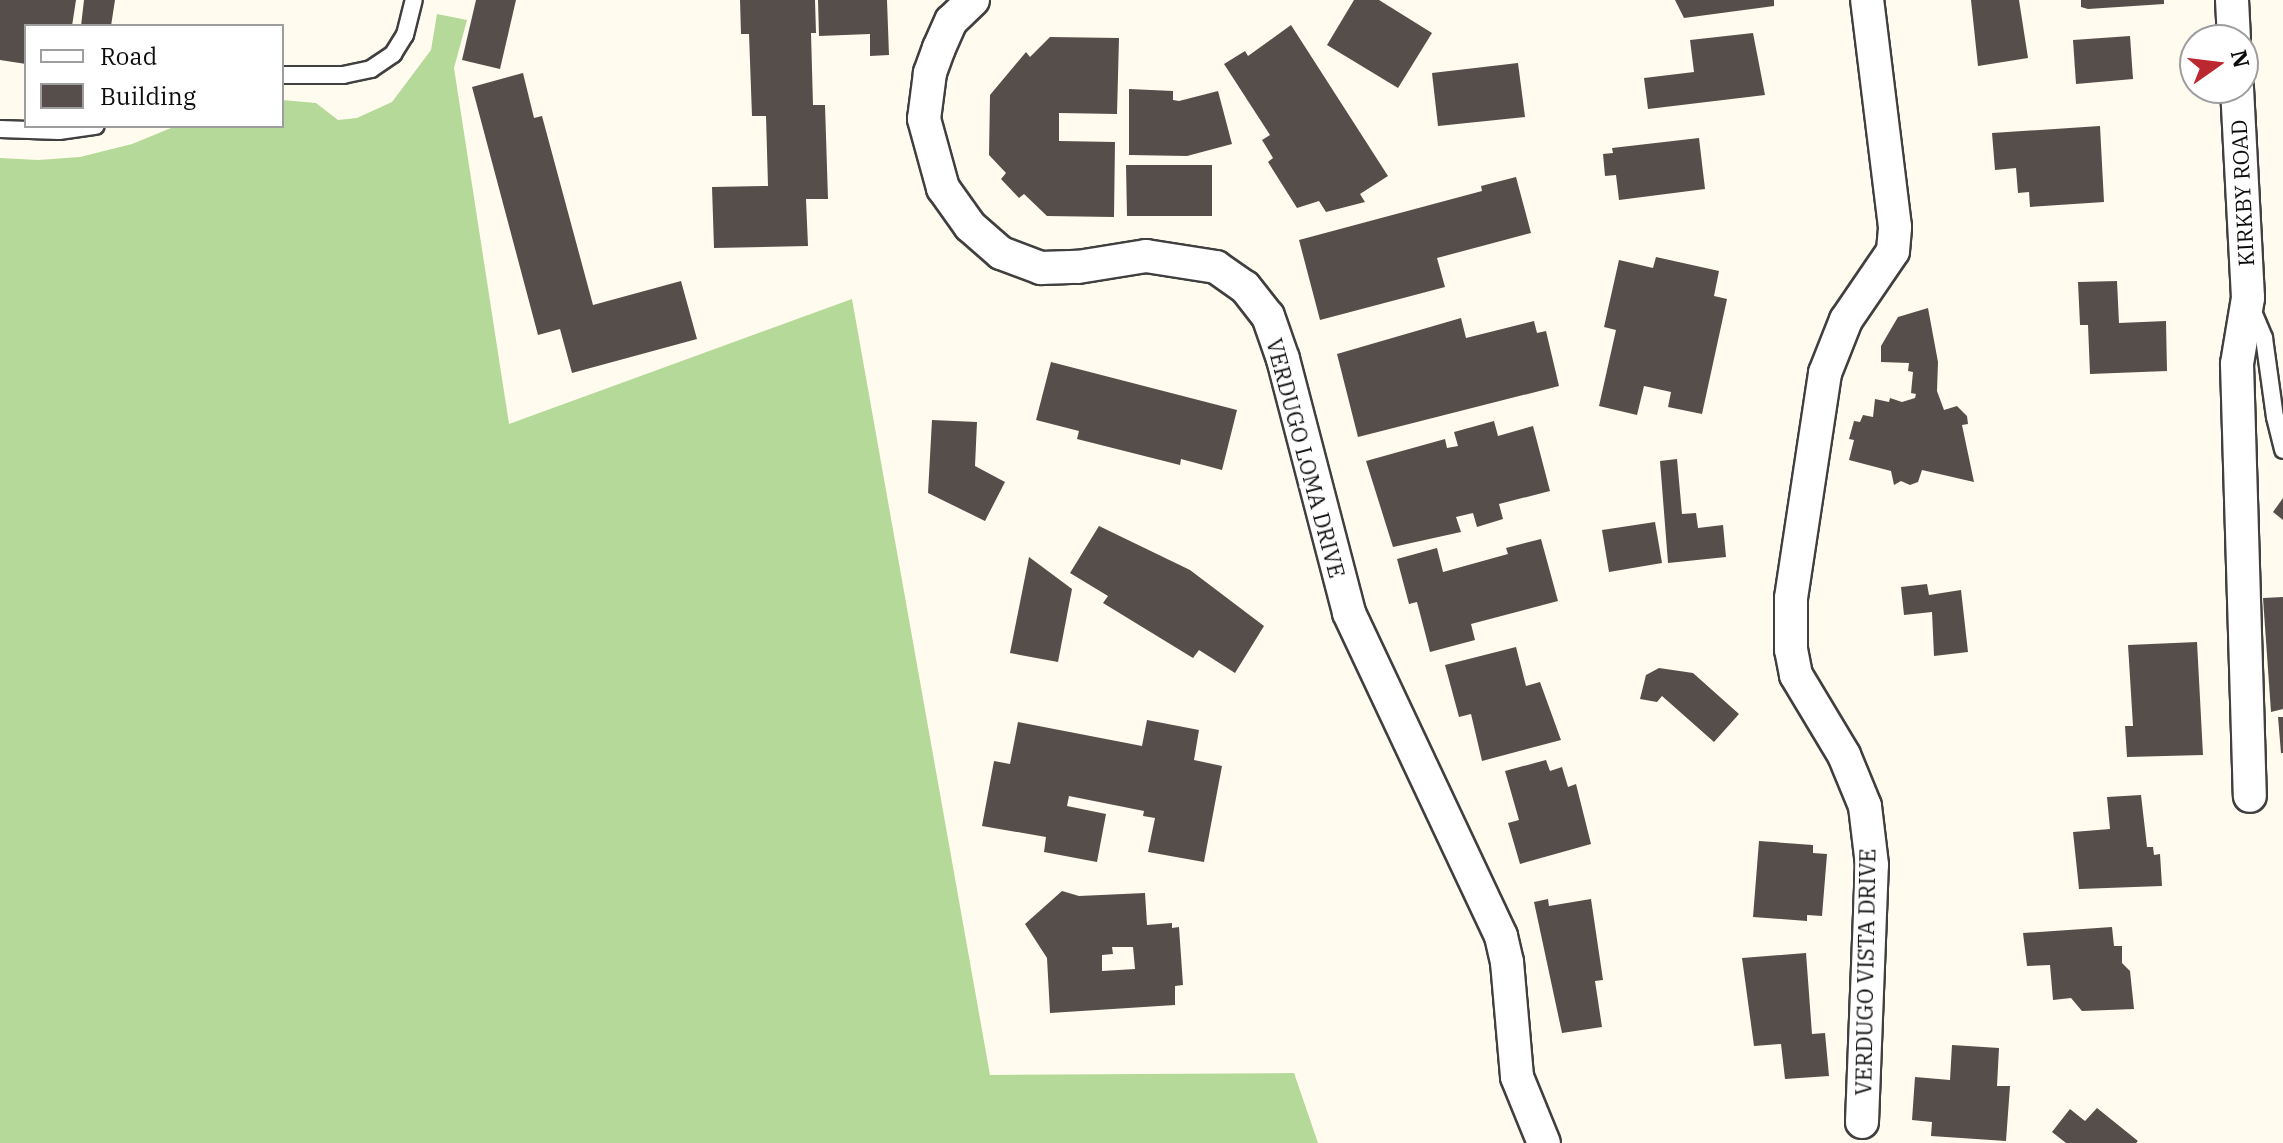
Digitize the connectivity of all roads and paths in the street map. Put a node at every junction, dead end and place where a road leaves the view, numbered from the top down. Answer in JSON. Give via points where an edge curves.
{"nodes":[{"id":1,"x":414,"y":0,"type":"edge"},
{"id":2,"x":973,"y":0,"type":"edge"},
{"id":3,"x":1867,"y":0,"type":"edge"},
{"id":4,"x":2232,"y":0,"type":"edge"},
{"id":5,"x":2233,"y":24,"type":"edge"},
{"id":6,"x":284,"y":75,"type":"edge"},
{"id":7,"x":2238,"y":104,"type":"edge"},
{"id":8,"x":81,"y":128,"type":"edge"},
{"id":9,"x":0,"y":129,"type":"edge"},
{"id":10,"x":2248,"y":298,"type":"junction"},
{"id":11,"x":2283,"y":450,"type":"edge"},
{"id":12,"x":2250,"y":796,"type":"dead end"},
{"id":13,"x":1862,"y":1122,"type":"dead end"},
{"id":14,"x":1544,"y":1143,"type":"edge"}],
"edges":[{"from":1,"to":6,"type":"lane","via":[[405,35],[393,54],[371,69],[343,75]]},
{"from":2,"to":14,"type":"street","name":"VERDUGO LOMA DRIVE","via":[[951,21],[939,48],[924,119],[943,188],[970,226],[1001,253],[1041,268],[1146,256],[1216,267],[1245,287],[1268,316],[1349,613],[1501,936],[1517,1077]]},
{"from":3,"to":13,"type":"street","name":"VERDUGO VISTA DRIVE","via":[[1895,227],[1893,251],[1846,320],[1825,373],[1791,598],[1796,675],[1844,755],[1865,806],[1872,865]]},
{"from":4,"to":5,"type":"street"},
{"from":7,"to":10,"type":"street","name":"KIRKBY ROAD"},
{"from":8,"to":9,"type":"lane"},
{"from":10,"to":11,"type":"lane","via":[[2264,338]]},
{"from":10,"to":12,"type":"street","name":"KIRKBY ROAD","via":[[2237,364]]}]}
